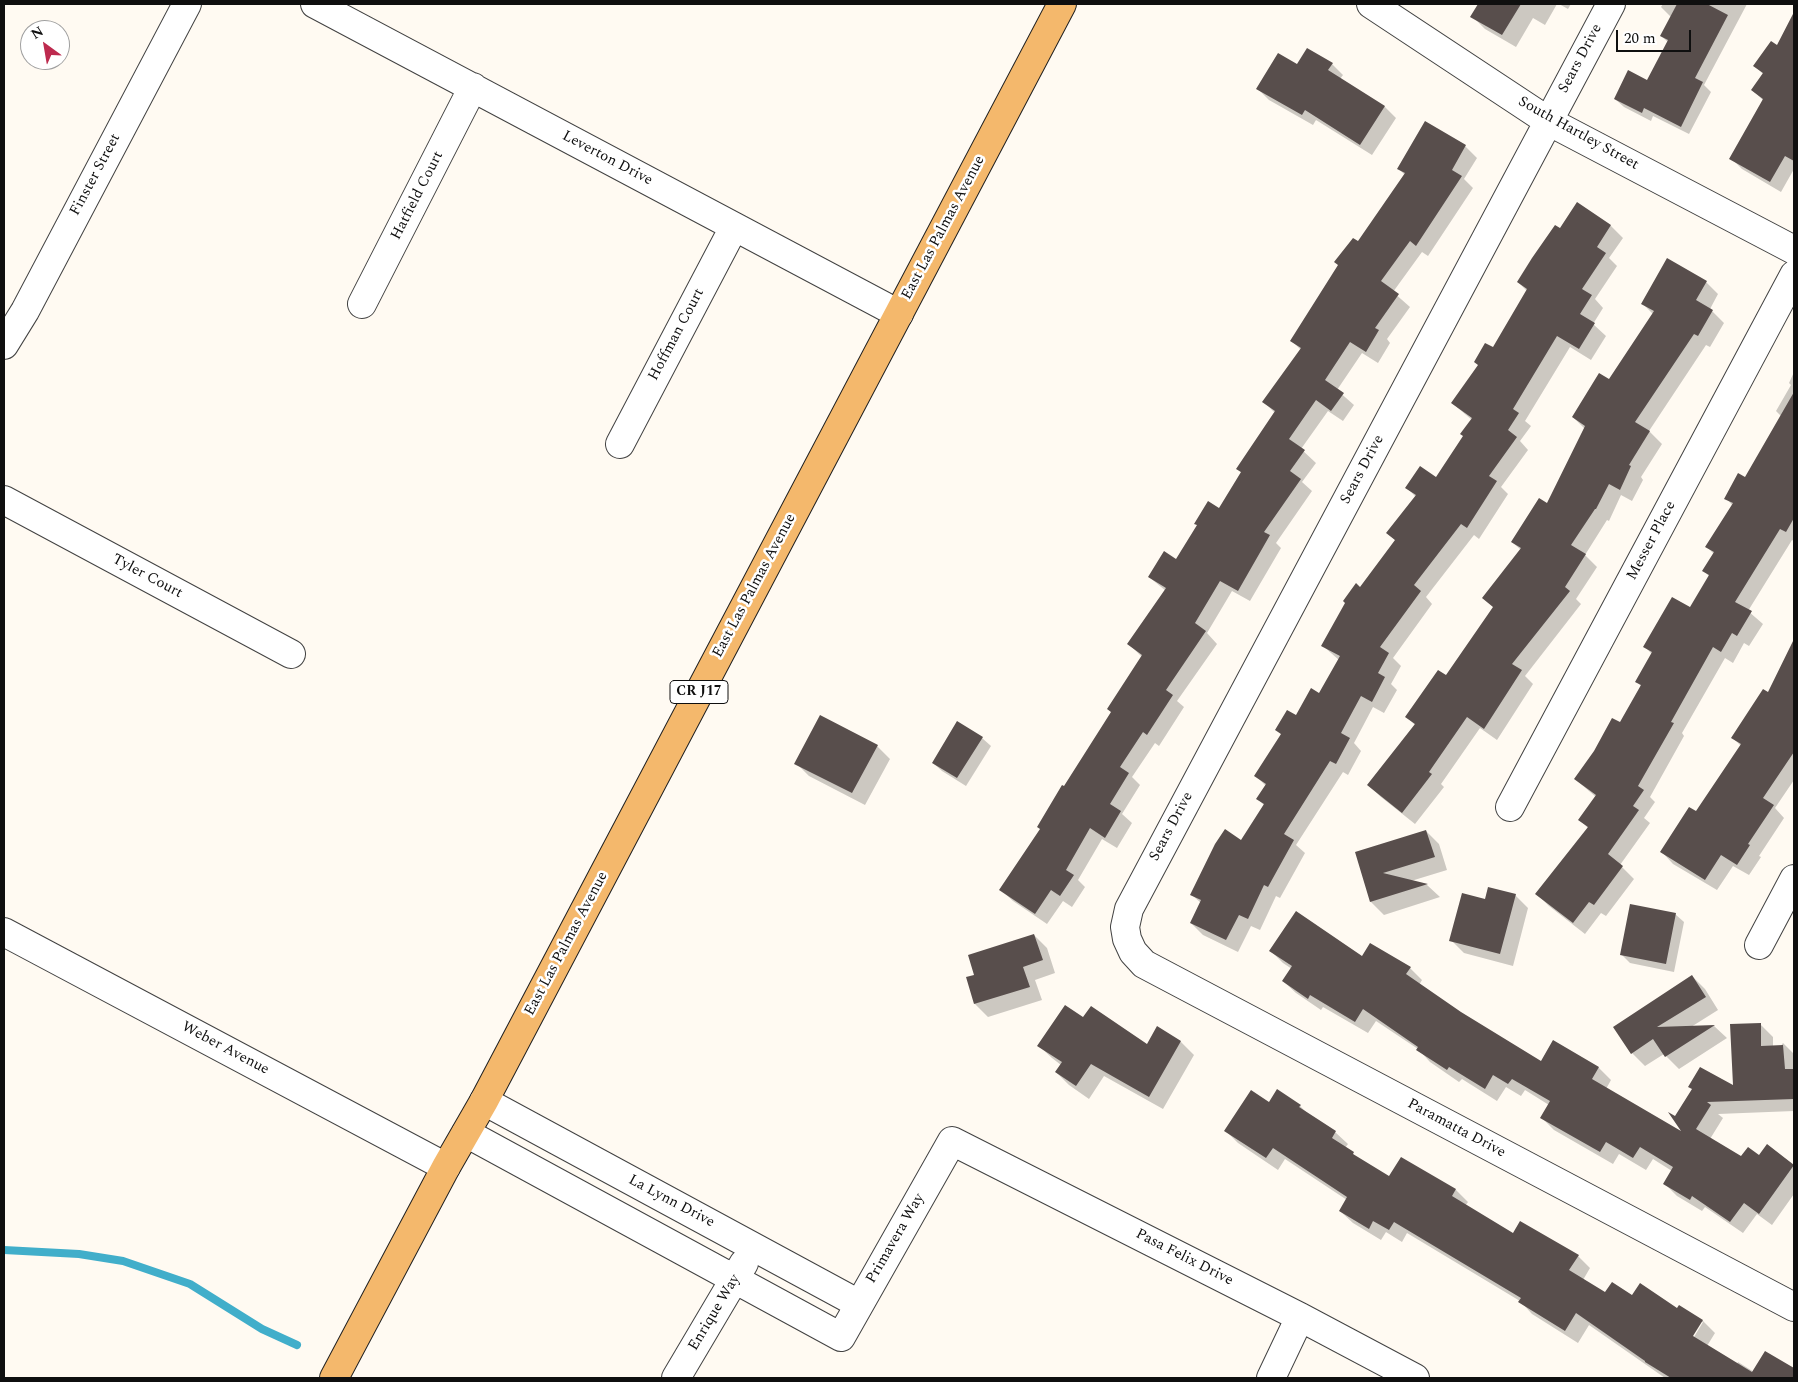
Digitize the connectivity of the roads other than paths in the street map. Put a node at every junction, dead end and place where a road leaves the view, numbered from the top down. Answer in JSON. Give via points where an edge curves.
{"nodes":[{"id":1,"x":186,"y":4,"type":"edge"},
{"id":2,"x":315,"y":4,"type":"edge"},
{"id":3,"x":1062,"y":4,"type":"edge"},
{"id":4,"x":1371,"y":4,"type":"edge"},
{"id":5,"x":1611,"y":4,"type":"edge"},
{"id":6,"x":473,"y":87,"type":"junction"},
{"id":7,"x":1548,"y":121,"type":"junction"},
{"id":8,"x":734,"y":227,"type":"junction"},
{"id":9,"x":1794,"y":250,"type":"edge"},
{"id":10,"x":1794,"y":275,"type":"edge"},
{"id":11,"x":362,"y":304,"type":"dead end"},
{"id":12,"x":899,"y":314,"type":"junction"},
{"id":13,"x":4,"y":345,"type":"edge"},
{"id":14,"x":620,"y":444,"type":"dead end"},
{"id":15,"x":4,"y":500,"type":"edge"},
{"id":16,"x":291,"y":654,"type":"dead end"},
{"id":17,"x":1510,"y":807,"type":"dead end"},
{"id":18,"x":1794,"y":878,"type":"edge"},
{"id":19,"x":4,"y":932,"type":"edge"},
{"id":20,"x":1127,"y":939,"type":"joint"},
{"id":21,"x":1759,"y":945,"type":"dead end"},
{"id":22,"x":484,"y":1101,"type":"junction"},
{"id":23,"x":466,"y":1133,"type":"junction"},
{"id":24,"x":952,"y":1141,"type":"joint"},
{"id":25,"x":446,"y":1166,"type":"junction"},
{"id":26,"x":753,"y":1246,"type":"junction"},
{"id":27,"x":735,"y":1279,"type":"junction"},
{"id":28,"x":859,"y":1304,"type":"junction"},
{"id":29,"x":1794,"y":1308,"type":"edge"},
{"id":30,"x":1300,"y":1317,"type":"junction"},
{"id":31,"x":334,"y":1378,"type":"edge"},
{"id":32,"x":676,"y":1378,"type":"edge"},
{"id":33,"x":1270,"y":1378,"type":"edge"},
{"id":34,"x":1414,"y":1378,"type":"edge"}],
"edges":[{"from":1,"to":13,"type":"street","name":"Finster Street","via":[[25,311]]},
{"from":2,"to":6,"type":"street","name":"Leverton Drive"},
{"from":3,"to":12,"type":"main road","name":"East Las Palmas Avenue","number":"CR J17"},
{"from":4,"to":7,"type":"street","name":"South Hartley Street"},
{"from":5,"to":7,"type":"street","name":"Sears Drive"},
{"from":6,"to":8,"type":"street","name":"Leverton Drive"},
{"from":6,"to":11,"type":"street","name":"Hatfield Court"},
{"from":7,"to":9,"type":"street","name":"South Hartley Street"},
{"from":7,"to":20,"type":"street","name":"Sears Drive","via":[[1129,909],[1125,927]]},
{"from":8,"to":12,"type":"street","name":"Leverton Drive"},
{"from":8,"to":14,"type":"street","name":"Hoffman Court"},
{"from":10,"to":17,"type":"street","name":"Messer Place"},
{"from":12,"to":22,"type":"main road","name":"East Las Palmas Avenue","number":"CR J17"},
{"from":15,"to":16,"type":"street","name":"Tyler Court"},
{"from":18,"to":21,"type":"street"},
{"from":19,"to":25,"type":"street","name":"Weber Avenue"},
{"from":20,"to":29,"type":"street","name":"Paramatta Drive","via":[[1144,964]]},
{"from":22,"to":23,"type":"main road","name":"East Las Palmas Avenue","number":"CR J17"},
{"from":22,"to":26,"type":"street","name":"La Lynn Drive"},
{"from":23,"to":25,"type":"main road","name":"East Las Palmas Avenue","number":"CR J17"},
{"from":23,"to":27,"type":"street"},
{"from":24,"to":28,"type":"street","name":"Primavera Way"},
{"from":24,"to":30,"type":"street","name":"Pasa Felix Drive"},
{"from":25,"to":31,"type":"main road","name":"East Las Palmas Avenue","number":"CR J17"},
{"from":26,"to":27,"type":"street","name":"Enrique Way"},
{"from":26,"to":28,"type":"street","name":"La Lynn Drive"},
{"from":27,"to":28,"type":"street","name":"Primavera Way","via":[[841,1337]]},
{"from":27,"to":32,"type":"street","name":"Enrique Way"},
{"from":30,"to":33,"type":"street"},
{"from":30,"to":34,"type":"street","name":"Pasa Felix Drive"}]}
